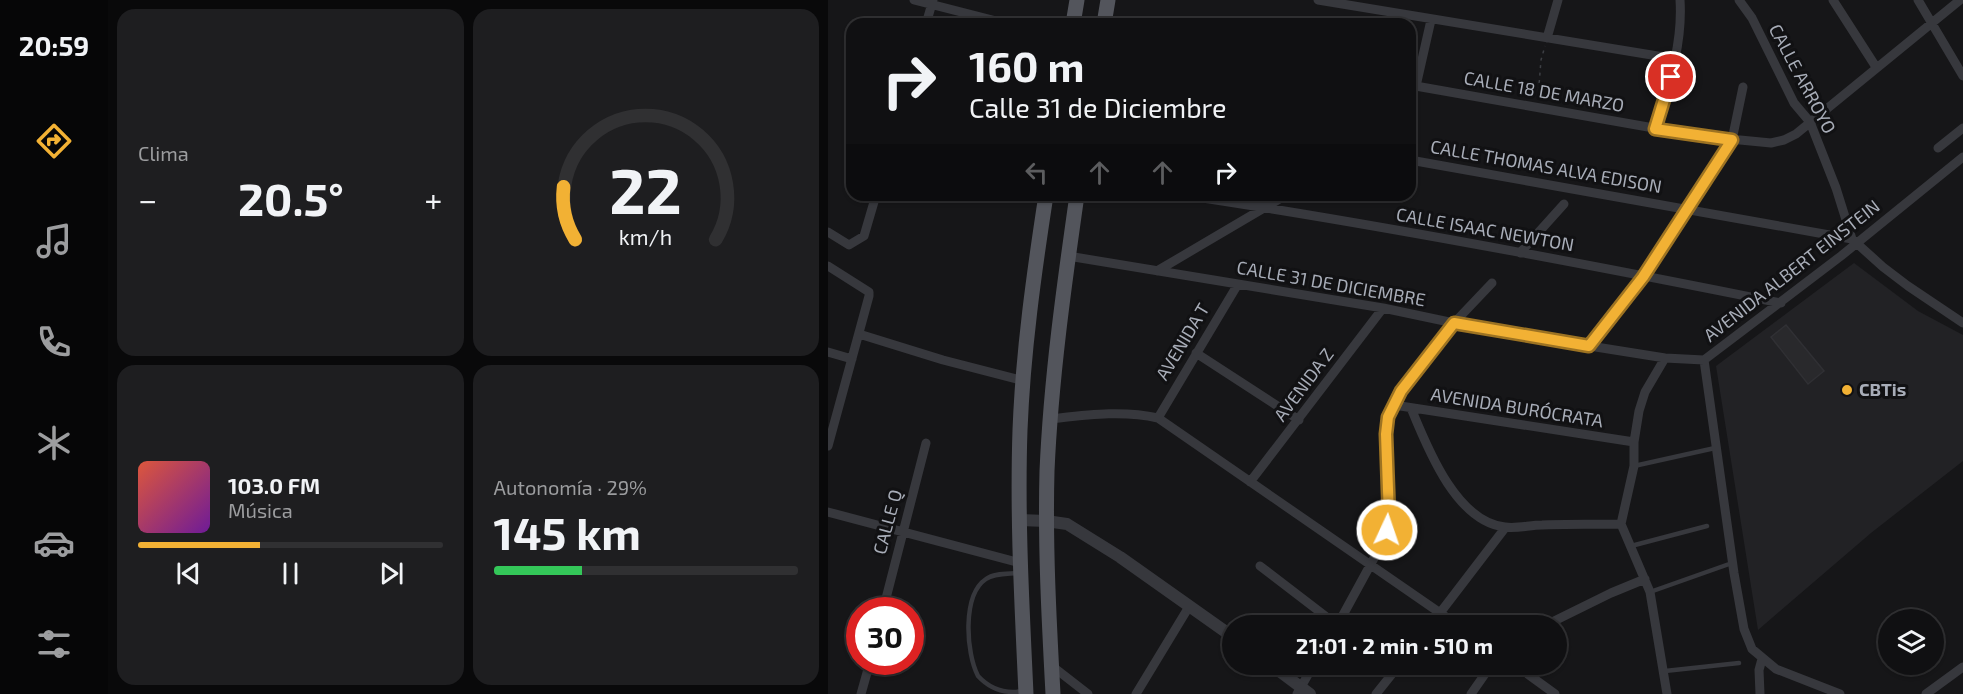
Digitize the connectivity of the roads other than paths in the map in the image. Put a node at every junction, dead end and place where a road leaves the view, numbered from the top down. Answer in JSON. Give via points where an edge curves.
{"nodes":[{"id":1,"x":914,"y":0,"type":"edge"},
{"id":2,"x":1077,"y":0,"type":"edge"},
{"id":3,"x":1108,"y":0,"type":"edge"},
{"id":4,"x":1318,"y":0,"type":"edge"},
{"id":5,"x":1558,"y":0,"type":"edge"},
{"id":6,"x":1680,"y":0,"type":"edge"},
{"id":7,"x":1740,"y":0,"type":"edge"},
{"id":8,"x":1833,"y":0,"type":"edge"},
{"id":9,"x":1918,"y":0,"type":"edge"},
{"id":10,"x":1960,"y":0,"type":"edge"},
{"id":11,"x":933,"y":2,"type":"edge"},
{"id":12,"x":928,"y":18,"type":"edge"},
{"id":13,"x":988,"y":18,"type":"edge"},
{"id":14,"x":1074,"y":18,"type":"edge"},
{"id":15,"x":1105,"y":18,"type":"edge"},
{"id":16,"x":1431,"y":20,"type":"junction"},
{"id":17,"x":1933,"y":23,"type":"junction"},
{"id":18,"x":1547,"y":38,"type":"junction"},
{"id":19,"x":1676,"y":59,"type":"junction"},
{"id":20,"x":1876,"y":68,"type":"junction"},
{"id":21,"x":1416,"y":75,"type":"edge"},
{"id":22,"x":1963,"y":75,"type":"edge"},
{"id":23,"x":1416,"y":87,"type":"edge"},
{"id":24,"x":1743,"y":87,"type":"dead end"},
{"id":25,"x":1810,"y":122,"type":"junction"},
{"id":26,"x":1963,"y":128,"type":"edge"},
{"id":27,"x":1655,"y":129,"type":"junction"},
{"id":28,"x":1732,"y":140,"type":"junction"},
{"id":29,"x":1938,"y":148,"type":"dead end"},
{"id":30,"x":1963,"y":157,"type":"edge"},
{"id":31,"x":1416,"y":161,"type":"edge"},
{"id":32,"x":874,"y":201,"type":"edge"},
{"id":33,"x":1045,"y":201,"type":"edge"},
{"id":34,"x":1076,"y":201,"type":"edge"},
{"id":35,"x":1222,"y":201,"type":"edge"},
{"id":36,"x":1277,"y":201,"type":"edge"},
{"id":37,"x":1564,"y":204,"type":"dead end"},
{"id":38,"x":1267,"y":208,"type":"junction"},
{"id":39,"x":1687,"y":208,"type":"junction"},
{"id":40,"x":828,"y":232,"type":"edge"},
{"id":41,"x":1854,"y":242,"type":"junction"},
{"id":42,"x":1520,"y":253,"type":"junction"},
{"id":43,"x":1068,"y":256,"type":"junction"},
{"id":44,"x":828,"y":266,"type":"edge"},
{"id":45,"x":1157,"y":272,"type":"junction"},
{"id":46,"x":1643,"y":277,"type":"junction"},
{"id":47,"x":1238,"y":284,"type":"junction"},
{"id":48,"x":1492,"y":284,"type":"dead end"},
{"id":49,"x":1781,"y":303,"type":"junction"},
{"id":50,"x":1383,"y":308,"type":"junction"},
{"id":51,"x":1454,"y":323,"type":"junction"},
{"id":52,"x":1963,"y":323,"type":"edge"},
{"id":53,"x":859,"y":334,"type":"junction"},
{"id":54,"x":1589,"y":346,"type":"junction"},
{"id":55,"x":828,"y":352,"type":"edge"},
{"id":56,"x":1196,"y":353,"type":"junction"},
{"id":57,"x":1665,"y":358,"type":"junction"},
{"id":58,"x":852,"y":359,"type":"junction"},
{"id":59,"x":1704,"y":360,"type":"junction"},
{"id":60,"x":1024,"y":381,"type":"junction"},
{"id":61,"x":1394,"y":405,"type":"junction"},
{"id":62,"x":1410,"y":408,"type":"junction"},
{"id":63,"x":1158,"y":418,"type":"junction"},
{"id":64,"x":1051,"y":419,"type":"junction"},
{"id":65,"x":1299,"y":420,"type":"junction"},
{"id":66,"x":829,"y":441,"type":"edge"},
{"id":67,"x":1634,"y":442,"type":"junction"},
{"id":68,"x":926,"y":443,"type":"dead end"},
{"id":69,"x":1715,"y":448,"type":"junction"},
{"id":70,"x":1634,"y":466,"type":"junction"},
{"id":71,"x":1250,"y":482,"type":"junction"},
{"id":72,"x":828,"y":512,"type":"edge"},
{"id":73,"x":1020,"y":520,"type":"junction"},
{"id":74,"x":1046,"y":521,"type":"junction"},
{"id":75,"x":1621,"y":524,"type":"junction"},
{"id":76,"x":1707,"y":526,"type":"dead end"},
{"id":77,"x":1505,"y":528,"type":"junction"},
{"id":78,"x":903,"y":532,"type":"junction"},
{"id":79,"x":1631,"y":546,"type":"junction"},
{"id":80,"x":1732,"y":563,"type":"junction"},
{"id":81,"x":1260,"y":566,"type":"dead end"},
{"id":82,"x":1371,"y":567,"type":"junction"},
{"id":83,"x":1020,"y":568,"type":"junction"},
{"id":84,"x":1645,"y":579,"type":"junction"},
{"id":85,"x":1650,"y":592,"type":"junction"},
{"id":86,"x":886,"y":597,"type":"edge"},
{"id":87,"x":1190,"y":605,"type":"junction"},
{"id":88,"x":1440,"y":613,"type":"junction"},
{"id":89,"x":1324,"y":615,"type":"edge"},
{"id":90,"x":1343,"y":615,"type":"edge"},
{"id":91,"x":1443,"y":615,"type":"edge"},
{"id":92,"x":1566,"y":615,"type":"edge"},
{"id":93,"x":1222,"y":629,"type":"edge"},
{"id":94,"x":1762,"y":659,"type":"junction"},
{"id":95,"x":1739,"y":663,"type":"dead end"},
{"id":96,"x":1052,"y":666,"type":"junction"},
{"id":97,"x":1963,"y":667,"type":"edge"},
{"id":98,"x":1665,"y":671,"type":"junction"},
{"id":99,"x":866,"y":675,"type":"edge"},
{"id":100,"x":1283,"y":675,"type":"edge"},
{"id":101,"x":1309,"y":675,"type":"edge"},
{"id":102,"x":1391,"y":675,"type":"edge"},
{"id":103,"x":1484,"y":675,"type":"edge"},
{"id":104,"x":1529,"y":675,"type":"edge"},
{"id":105,"x":1026,"y":692,"type":"edge"},
{"id":106,"x":1302,"y":692,"type":"edge"},
{"id":107,"x":861,"y":694,"type":"edge"},
{"id":108,"x":1053,"y":694,"type":"edge"},
{"id":109,"x":1088,"y":694,"type":"edge"},
{"id":110,"x":1136,"y":694,"type":"edge"},
{"id":111,"x":1376,"y":694,"type":"edge"},
{"id":112,"x":1471,"y":694,"type":"edge"},
{"id":113,"x":1555,"y":694,"type":"edge"},
{"id":114,"x":1667,"y":694,"type":"edge"},
{"id":115,"x":1760,"y":694,"type":"edge"},
{"id":116,"x":1840,"y":694,"type":"edge"},
{"id":117,"x":1926,"y":694,"type":"edge"}],
"edges":[{"from":1,"to":11,"type":"street"},
{"from":2,"to":14,"type":"main road"},
{"from":3,"to":15,"type":"main road"},
{"from":4,"to":16,"type":"street"},
{"from":5,"to":18,"type":"street"},
{"from":6,"to":19,"type":"street"},
{"from":7,"to":25,"type":"street","name":"CALLE ARROYO","via":[[1794,103]]},
{"from":8,"to":20,"type":"street"},
{"from":9,"to":17,"type":"street"},
{"from":10,"to":17,"type":"street","name":"CALLE 18 DE MARZO"},
{"from":11,"to":12,"type":"street"},
{"from":11,"to":13,"type":"street"},
{"from":16,"to":18,"type":"street"},
{"from":16,"to":21,"type":"street"},
{"from":17,"to":20,"type":"street","name":"CALLE 18 DE MARZO"},
{"from":17,"to":22,"type":"street"},
{"from":18,"to":19,"type":"street"},
{"from":19,"to":27,"type":"street"},
{"from":20,"to":25,"type":"street","name":"CALLE 18 DE MARZO"},
{"from":23,"to":27,"type":"street","name":"CALLE 18 DE MARZO"},
{"from":24,"to":28,"type":"street"},
{"from":25,"to":28,"type":"street","name":"CALLE 18 DE MARZO","via":[[1784,140]]},
{"from":25,"to":41,"type":"street","name":"CALLE ARROYO"},
{"from":26,"to":29,"type":"street"},
{"from":27,"to":28,"type":"street","name":"CALLE 18 DE MARZO"},
{"from":28,"to":39,"type":"street"},
{"from":30,"to":41,"type":"street","name":"AVENIDA ALBERT EINSTEIN"},
{"from":31,"to":39,"type":"street","name":"CALLE THOMAS ALVA EDISON"},
{"from":32,"to":40,"type":"street","via":[[864,236],[849,245]]},
{"from":33,"to":60,"type":"main road"},
{"from":34,"to":43,"type":"main road"},
{"from":35,"to":38,"type":"street","name":"CALLE ISAAC NEWTON"},
{"from":36,"to":38,"type":"street"},
{"from":37,"to":42,"type":"street"},
{"from":38,"to":42,"type":"street","name":"CALLE ISAAC NEWTON"},
{"from":38,"to":45,"type":"street"},
{"from":39,"to":41,"type":"street","name":"CALLE THOMAS ALVA EDISON"},
{"from":39,"to":46,"type":"street"},
{"from":41,"to":49,"type":"street","name":"AVENIDA ALBERT EINSTEIN"},
{"from":41,"to":52,"type":"street","via":[[1908,286]]},
{"from":42,"to":46,"type":"street","name":"CALLE ISAAC NEWTON"},
{"from":43,"to":45,"type":"street","name":"CALLE 31 DE DICIEMBRE"},
{"from":43,"to":64,"type":"main road"},
{"from":44,"to":53,"type":"street","via":[[869,292]]},
{"from":45,"to":47,"type":"street","name":"CALLE 31 DE DICIEMBRE"},
{"from":46,"to":49,"type":"street","name":"CALLE ISAAC NEWTON"},
{"from":46,"to":54,"type":"street"},
{"from":47,"to":50,"type":"street","name":"CALLE 31 DE DICIEMBRE"},
{"from":47,"to":56,"type":"street","name":"AVENIDA T"},
{"from":48,"to":51,"type":"street"},
{"from":49,"to":59,"type":"street","name":"AVENIDA ALBERT EINSTEIN"},
{"from":50,"to":51,"type":"street","name":"CALLE 31 DE DICIEMBRE"},
{"from":50,"to":65,"type":"street","name":"AVENIDA Z"},
{"from":51,"to":54,"type":"street","name":"CALLE 31 DE DICIEMBRE"},
{"from":51,"to":61,"type":"street"},
{"from":53,"to":58,"type":"street"},
{"from":53,"to":60,"type":"street"},
{"from":54,"to":57,"type":"street","name":"AVENIDA ALBERT EINSTEIN"},
{"from":55,"to":58,"type":"street"},
{"from":56,"to":63,"type":"street","name":"AVENIDA T"},
{"from":56,"to":65,"type":"street"},
{"from":57,"to":59,"type":"street","name":"AVENIDA ALBERT EINSTEIN"},
{"from":57,"to":67,"type":"street","via":[[1646,392]]},
{"from":58,"to":66,"type":"street"},
{"from":59,"to":69,"type":"street"},
{"from":60,"to":73,"type":"main road"},
{"from":61,"to":62,"type":"street","name":"AVENIDA BURÓCRATA"},
{"from":61,"to":82,"type":"street","via":[[1386,434],[1389,517],[1386,538]]},
{"from":62,"to":67,"type":"street","name":"AVENIDA BURÓCRATA"},
{"from":62,"to":77,"type":"street","via":[[1431,456],[1462,504],[1486,521]]},
{"from":63,"to":64,"type":"street","via":[[1115,413]]},
{"from":63,"to":71,"type":"street"},
{"from":64,"to":74,"type":"main road"},
{"from":65,"to":71,"type":"street","name":"AVENIDA Z"},
{"from":67,"to":70,"type":"street"},
{"from":68,"to":78,"type":"street","name":"CALLE Q"},
{"from":69,"to":70,"type":"lane"},
{"from":69,"to":80,"type":"street"},
{"from":70,"to":75,"type":"street"},
{"from":71,"to":82,"type":"street"},
{"from":72,"to":78,"type":"street"},
{"from":73,"to":74,"type":"street"},
{"from":73,"to":83,"type":"main road"},
{"from":74,"to":87,"type":"street","via":[[1067,524]]},
{"from":74,"to":96,"type":"main road"},
{"from":75,"to":77,"type":"street"},
{"from":75,"to":79,"type":"street"},
{"from":76,"to":79,"type":"lane"},
{"from":77,"to":88,"type":"street"},
{"from":78,"to":83,"type":"street"},
{"from":78,"to":86,"type":"street","name":"CALLE Q"},
{"from":79,"to":84,"type":"street"},
{"from":80,"to":85,"type":"lane"},
{"from":80,"to":94,"type":"street","via":[[1744,629],[1752,649]]},
{"from":81,"to":89,"type":"street"},
{"from":82,"to":88,"type":"street"},
{"from":82,"to":90,"type":"street"},
{"from":83,"to":105,"type":"main road"},
{"from":83,"to":105,"type":"lane","via":[[988,577],[974,591],[968,612],[971,652],[978,676],[1010,693]]},
{"from":84,"to":85,"type":"street"},
{"from":84,"to":92,"type":"street"},
{"from":85,"to":98,"type":"street"},
{"from":87,"to":93,"type":"street"},
{"from":87,"to":110,"type":"street"},
{"from":88,"to":91,"type":"street"},
{"from":94,"to":115,"type":"street"},
{"from":94,"to":116,"type":"street","via":[[1776,669]]},
{"from":95,"to":98,"type":"lane"},
{"from":96,"to":108,"type":"main road"},
{"from":96,"to":109,"type":"street"},
{"from":97,"to":117,"type":"street"},
{"from":98,"to":114,"type":"street"},
{"from":99,"to":107,"type":"street"},
{"from":100,"to":106,"type":"street"},
{"from":101,"to":106,"type":"street"},
{"from":102,"to":111,"type":"street"},
{"from":103,"to":112,"type":"street"},
{"from":104,"to":113,"type":"street"}]}
